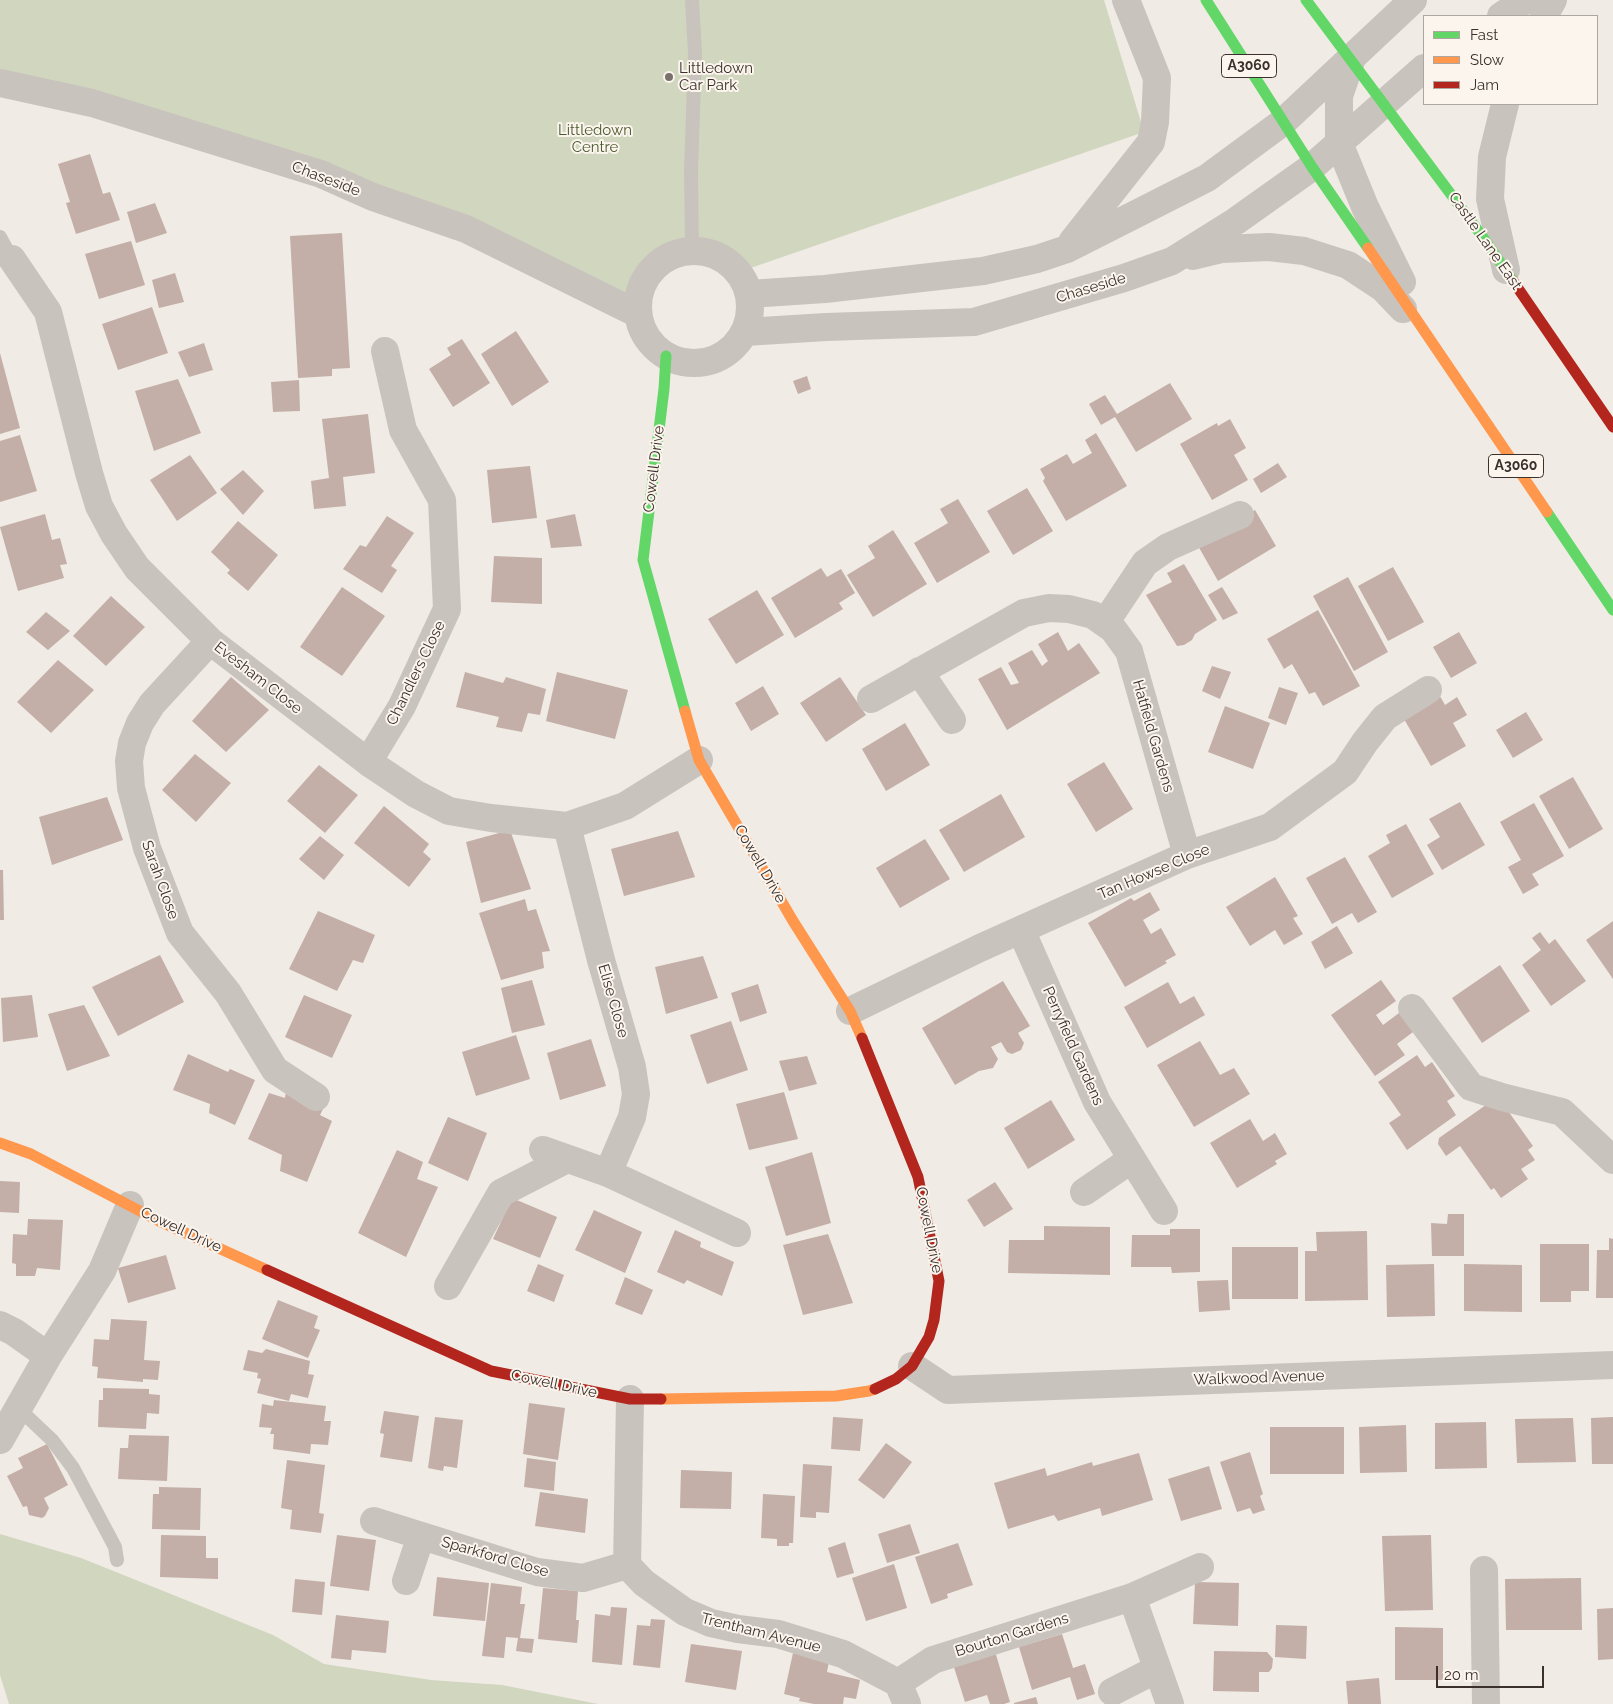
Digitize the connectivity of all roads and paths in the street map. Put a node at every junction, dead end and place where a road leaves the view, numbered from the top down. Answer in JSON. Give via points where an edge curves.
{"nodes":[{"id":1,"x":692,"y":0,"type":"edge"},
{"id":2,"x":1126,"y":0,"type":"edge"},
{"id":3,"x":1306,"y":0,"type":"edge"},
{"id":4,"x":1413,"y":0,"type":"edge"},
{"id":5,"x":1526,"y":0,"type":"edge"},
{"id":6,"x":1552,"y":0,"type":"edge"},
{"id":7,"x":1207,"y":4,"type":"edge"},
{"id":8,"x":1503,"y":15,"type":"edge"},
{"id":9,"x":1544,"y":15,"type":"edge"},
{"id":10,"x":1352,"y":59,"type":"junction"},
{"id":11,"x":1423,"y":69,"type":"edge"},
{"id":12,"x":0,"y":82,"type":"edge"},
{"id":13,"x":1384,"y":102,"type":"junction"},
{"id":14,"x":1505,"y":105,"type":"edge"},
{"id":15,"x":1283,"y":122,"type":"junction"},
{"id":16,"x":1339,"y":142,"type":"junction"},
{"id":17,"x":1312,"y":167,"type":"junction"},
{"id":18,"x":6,"y":248,"type":"edge"},
{"id":19,"x":1067,"y":249,"type":"junction"},
{"id":20,"x":692,"y":250,"type":"junction"},
{"id":21,"x":1172,"y":261,"type":"junction"},
{"id":22,"x":1506,"y":270,"type":"junction"},
{"id":23,"x":749,"y":294,"type":"junction"},
{"id":24,"x":638,"y":314,"type":"junction"},
{"id":25,"x":1426,"y":331,"type":"junction"},
{"id":26,"x":745,"y":332,"type":"junction"},
{"id":27,"x":385,"y":351,"type":"dead end"},
{"id":28,"x":672,"y":358,"type":"junction"},
{"id":29,"x":664,"y":389,"type":"joint"},
{"id":30,"x":1613,"y":427,"type":"edge"},
{"id":31,"x":1240,"y":514,"type":"dead end"},
{"id":32,"x":1613,"y":610,"type":"edge"},
{"id":33,"x":1105,"y":623,"type":"junction"},
{"id":34,"x":210,"y":640,"type":"junction"},
{"id":35,"x":919,"y":671,"type":"junction"},
{"id":36,"x":1428,"y":690,"type":"dead end"},
{"id":37,"x":871,"y":699,"type":"dead end"},
{"id":38,"x":952,"y":720,"type":"dead end"},
{"id":39,"x":700,"y":760,"type":"junction"},
{"id":40,"x":368,"y":762,"type":"junction"},
{"id":41,"x":567,"y":826,"type":"junction"},
{"id":42,"x":1187,"y":855,"type":"junction"},
{"id":43,"x":1021,"y":930,"type":"junction"},
{"id":44,"x":1412,"y":1008,"type":"dead end"},
{"id":45,"x":850,"y":1011,"type":"junction"},
{"id":46,"x":316,"y":1097,"type":"dead end"},
{"id":47,"x":0,"y":1143,"type":"edge"},
{"id":48,"x":1132,"y":1159,"type":"junction"},
{"id":49,"x":1613,"y":1160,"type":"edge"},
{"id":50,"x":608,"y":1173,"type":"junction"},
{"id":51,"x":1084,"y":1192,"type":"dead end"},
{"id":52,"x":130,"y":1205,"type":"junction"},
{"id":53,"x":1164,"y":1211,"type":"dead end"},
{"id":54,"x":737,"y":1233,"type":"dead end"},
{"id":55,"x":448,"y":1286,"type":"dead end"},
{"id":56,"x":0,"y":1325,"type":"edge"},
{"id":57,"x":48,"y":1356,"type":"junction"},
{"id":58,"x":1613,"y":1365,"type":"edge"},
{"id":59,"x":912,"y":1366,"type":"junction"},
{"id":60,"x":630,"y":1399,"type":"junction"},
{"id":61,"x":18,"y":1408,"type":"junction"},
{"id":62,"x":0,"y":1440,"type":"edge"},
{"id":63,"x":374,"y":1521,"type":"dead end"},
{"id":64,"x":421,"y":1536,"type":"junction"},
{"id":65,"x":117,"y":1560,"type":"dead end"},
{"id":66,"x":627,"y":1565,"type":"junction"},
{"id":67,"x":1200,"y":1567,"type":"dead end"},
{"id":68,"x":1484,"y":1570,"type":"dead end"},
{"id":69,"x":406,"y":1581,"type":"dead end"},
{"id":70,"x":1132,"y":1597,"type":"junction"},
{"id":71,"x":1157,"y":1668,"type":"junction"},
{"id":72,"x":1112,"y":1692,"type":"dead end"},
{"id":73,"x":902,"y":1694,"type":"edge"},
{"id":74,"x":1170,"y":1704,"type":"edge"},
{"id":75,"x":1486,"y":1704,"type":"edge"}],
"edges":[{"from":1,"to":20,"type":"lane","via":[[695,53]]},
{"from":2,"to":19,"type":"street","via":[[1157,78],[1151,142]]},
{"from":3,"to":10,"type":"street","name":"Castle Lane East"},
{"from":4,"to":10,"type":"street"},
{"from":5,"to":8,"type":"street"},
{"from":6,"to":9,"type":"street"},
{"from":7,"to":15,"type":"street","number":"A3060"},
{"from":10,"to":13,"type":"street","name":"Castle Lane East"},
{"from":10,"to":15,"type":"street"},
{"from":10,"to":16,"type":"street","via":[[1340,96]]},
{"from":11,"to":13,"type":"street","name":"Chaseside"},
{"from":12,"to":24,"type":"street","name":"Chaseside","via":[[92,103],[321,174],[373,197],[466,229]]},
{"from":13,"to":16,"type":"street","name":"Chaseside"},
{"from":13,"to":22,"type":"street","name":"Castle Lane East"},
{"from":14,"to":22,"type":"street","via":[[1492,157],[1490,199]]},
{"from":15,"to":17,"type":"street","number":"A3060"},
{"from":15,"to":19,"type":"street","via":[[1207,178]]},
{"from":16,"to":17,"type":"street","name":"Chaseside"},
{"from":16,"to":25,"type":"street","via":[[1365,207]]},
{"from":17,"to":21,"type":"street","name":"Chaseside"},
{"from":17,"to":25,"type":"street","number":"A3060"},
{"from":18,"to":34,"type":"street","name":"Evesham Close","via":[[48,312],[99,506],[137,568]]},
{"from":19,"to":23,"type":"street","via":[[983,271]]},
{"from":20,"to":23,"type":"street","via":[[722,257],[739,272]]},
{"from":20,"to":24,"type":"street","via":[[668,256],[647,275],[639,294]]},
{"from":21,"to":25,"type":"street","via":[[1222,249],[1269,247],[1304,251],[1348,265],[1383,288]]},
{"from":21,"to":26,"type":"street","name":"Chaseside","via":[[974,322]]},
{"from":22,"to":30,"type":"street","name":"Castle Lane East"},
{"from":23,"to":26,"type":"street","via":[[750,320]]},
{"from":24,"to":28,"type":"street","via":[[643,332],[654,347]]},
{"from":25,"to":32,"type":"street","number":"A3060"},
{"from":26,"to":28,"type":"street","via":[[735,346],[720,357],[703,363],[685,363]]},
{"from":27,"to":40,"type":"street","name":"Chandlers Close","via":[[403,430],[442,500],[447,609],[402,706]]},
{"from":28,"to":29,"type":"street","name":"Cowell Drive"},
{"from":29,"to":39,"type":"street","name":"Cowell Drive","via":[[644,560]]},
{"from":31,"to":33,"type":"street","via":[[1168,547],[1145,564]]},
{"from":33,"to":35,"type":"street","name":"Hatfield Gardens","via":[[1094,615],[1069,608],[1024,613]]},
{"from":33,"to":42,"type":"street","name":"Hatfield Gardens","via":[[1129,652]]},
{"from":34,"to":40,"type":"street","name":"Evesham Close"},
{"from":34,"to":46,"type":"street","name":"Sarah Close","via":[[152,704],[140,723],[129,761],[131,788],[147,848],[180,933],[228,992],[275,1070]]},
{"from":35,"to":37,"type":"street","name":"Hatfield Gardens"},
{"from":35,"to":38,"type":"street"},
{"from":36,"to":42,"type":"street","name":"Tan Howse Close","via":[[1386,718],[1345,772],[1270,827]]},
{"from":39,"to":41,"type":"street","name":"Evesham Close","via":[[625,806]]},
{"from":39,"to":45,"type":"street","name":"Cowell Drive","via":[[793,921]]},
{"from":40,"to":41,"type":"street","name":"Evesham Close","via":[[416,794],[450,811]]},
{"from":41,"to":50,"type":"street","name":"Elise Close","via":[[632,1067],[636,1094],[632,1117]]},
{"from":42,"to":43,"type":"street","name":"Tan Howse Close"},
{"from":43,"to":45,"type":"street","name":"Tan Howse Close"},
{"from":43,"to":48,"type":"street","name":"Perryfield Gardens","via":[[1097,1102]]},
{"from":44,"to":49,"type":"street","via":[[1471,1087],[1562,1112]]},
{"from":45,"to":59,"type":"street","name":"Cowell Drive","via":[[918,1177],[939,1281],[929,1337]]},
{"from":47,"to":52,"type":"street","name":"Cowell Drive","via":[[31,1154]]},
{"from":48,"to":51,"type":"street"},
{"from":48,"to":53,"type":"street","name":"Perryfield Gardens"},
{"from":50,"to":54,"type":"street"},
{"from":50,"to":55,"type":"street","via":[[555,1154],[501,1192]]},
{"from":52,"to":57,"type":"street","via":[[102,1271]]},
{"from":52,"to":60,"type":"street","name":"Cowell Drive","via":[[491,1371]]},
{"from":56,"to":57,"type":"street"},
{"from":57,"to":61,"type":"street"},
{"from":58,"to":59,"type":"street","name":"Walkwood Avenue","via":[[948,1390]]},
{"from":59,"to":60,"type":"street","name":"Cowell Drive","via":[[896,1379],[869,1391],[836,1396]]},
{"from":60,"to":66,"type":"street"},
{"from":61,"to":62,"type":"street"},
{"from":61,"to":65,"type":"lane","via":[[52,1440],[73,1468],[115,1547]]},
{"from":63,"to":64,"type":"street","name":"Sparkford Close"},
{"from":64,"to":66,"type":"street","name":"Sparkford Close","via":[[537,1572],[583,1578]]},
{"from":64,"to":69,"type":"street","name":"Sparkford Close"},
{"from":66,"to":73,"type":"street","name":"Trentham Avenue","via":[[644,1583],[685,1612],[711,1623],[778,1634],[843,1654]]},
{"from":67,"to":70,"type":"street","name":"Bourton Gardens"},
{"from":68,"to":75,"type":"street"},
{"from":70,"to":71,"type":"street"},
{"from":70,"to":73,"type":"street","name":"Bourton Gardens","via":[[933,1660]]},
{"from":71,"to":72,"type":"street"},
{"from":71,"to":74,"type":"street"}]}
